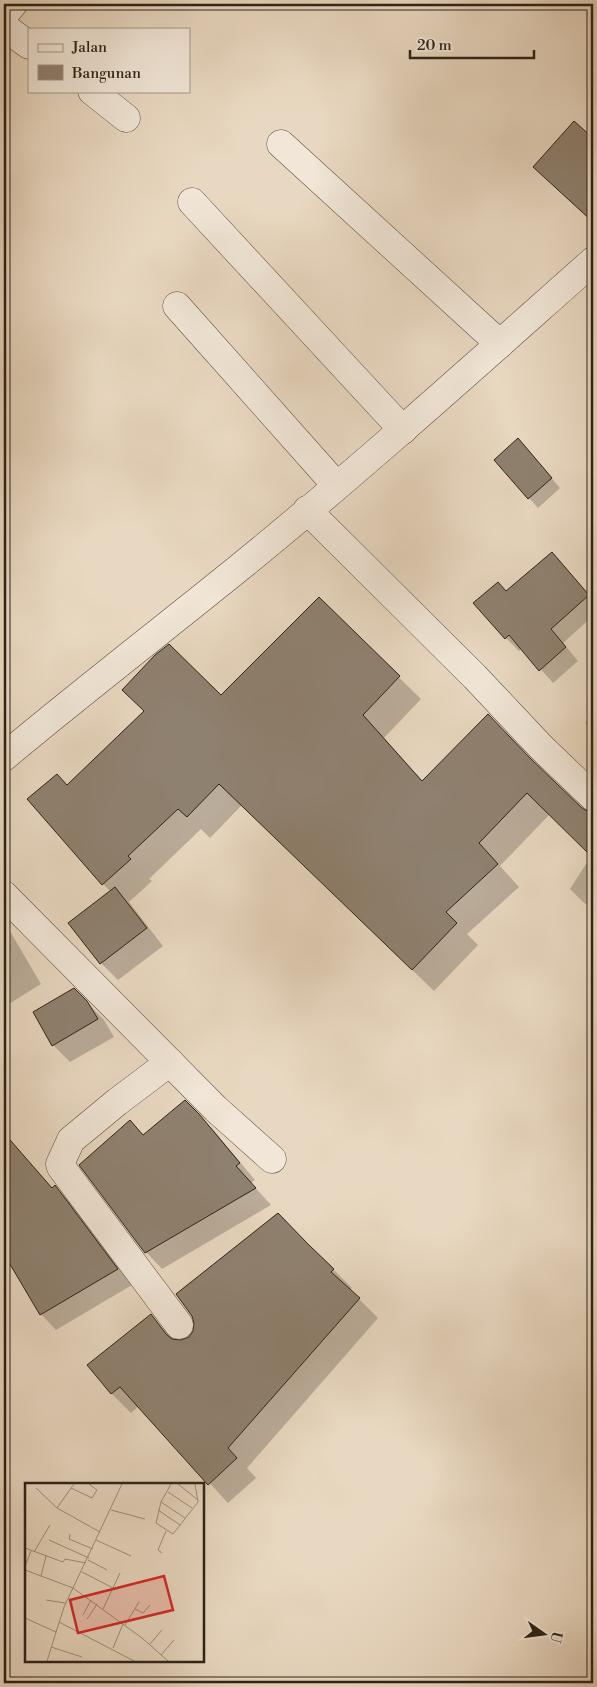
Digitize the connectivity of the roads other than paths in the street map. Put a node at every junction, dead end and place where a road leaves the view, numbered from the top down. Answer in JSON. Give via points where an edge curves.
{"nodes":[{"id":1,"x":13,"y":4,"type":"edge"},
{"id":2,"x":4,"y":15,"type":"edge"},
{"id":3,"x":4,"y":27,"type":"edge"},
{"id":4,"x":28,"y":44,"type":"edge"},
{"id":5,"x":93,"y":92,"type":"edge"},
{"id":6,"x":126,"y":118,"type":"dead end"},
{"id":7,"x":281,"y":144,"type":"dead end"},
{"id":8,"x":192,"y":202,"type":"dead end"},
{"id":9,"x":593,"y":261,"type":"edge"},
{"id":10,"x":177,"y":306,"type":"dead end"},
{"id":11,"x":500,"y":344,"type":"junction"},
{"id":12,"x":403,"y":430,"type":"junction"},
{"id":13,"x":336,"y":486,"type":"junction"},
{"id":14,"x":307,"y":510,"type":"junction"},
{"id":15,"x":4,"y":757,"type":"edge"},
{"id":16,"x":593,"y":796,"type":"edge"},
{"id":17,"x":4,"y":895,"type":"edge"},
{"id":18,"x":170,"y":1062,"type":"junction"},
{"id":19,"x":272,"y":1159,"type":"dead end"},
{"id":20,"x":179,"y":1324,"type":"dead end"}],
"edges":[{"from":1,"to":2,"type":"street"},
{"from":3,"to":4,"type":"street"},
{"from":5,"to":6,"type":"street"},
{"from":7,"to":11,"type":"street"},
{"from":8,"to":12,"type":"street"},
{"from":9,"to":11,"type":"street"},
{"from":10,"to":13,"type":"street"},
{"from":11,"to":12,"type":"street"},
{"from":12,"to":13,"type":"street"},
{"from":13,"to":14,"type":"street"},
{"from":14,"to":15,"type":"street"},
{"from":14,"to":16,"type":"street"},
{"from":17,"to":18,"type":"street"},
{"from":18,"to":19,"type":"street"},
{"from":18,"to":20,"type":"street","via":[[71,1140],[60,1164]]}]}
